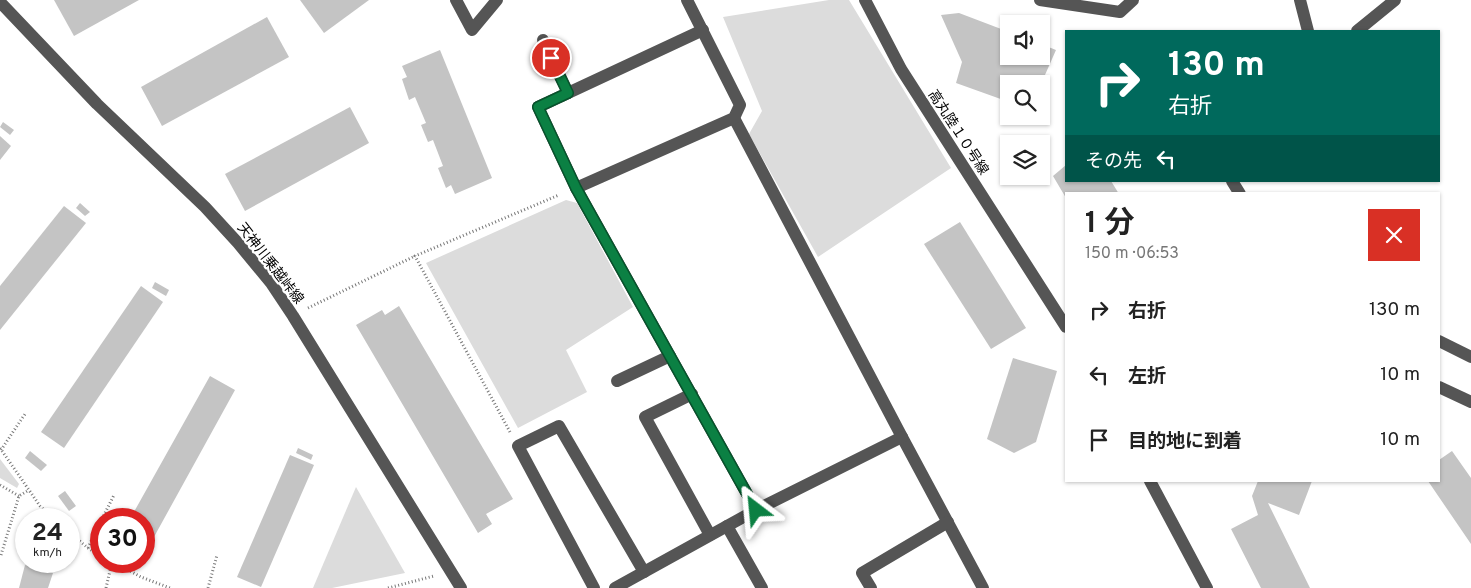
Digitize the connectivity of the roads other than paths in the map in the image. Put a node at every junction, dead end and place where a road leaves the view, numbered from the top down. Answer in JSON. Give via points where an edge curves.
{"nodes":[{"id":1,"x":456,"y":0,"type":"edge"},
{"id":2,"x":497,"y":0,"type":"edge"},
{"id":3,"x":687,"y":0,"type":"edge"},
{"id":4,"x":865,"y":0,"type":"edge"},
{"id":5,"x":1045,"y":0,"type":"edge"},
{"id":6,"x":1133,"y":0,"type":"edge"},
{"id":7,"x":1300,"y":0,"type":"edge"},
{"id":8,"x":1395,"y":0,"type":"edge"},
{"id":9,"x":0,"y":2,"type":"edge"},
{"id":10,"x":703,"y":30,"type":"junction"},
{"id":11,"x":1308,"y":30,"type":"edge"},
{"id":12,"x":1358,"y":30,"type":"edge"},
{"id":13,"x":542,"y":40,"type":"dead end"},
{"id":14,"x":568,"y":93,"type":"junction"},
{"id":15,"x":734,"y":118,"type":"junction"},
{"id":16,"x":576,"y":188,"type":"junction"},
{"id":17,"x":1065,"y":325,"type":"edge"},
{"id":18,"x":1440,"y":342,"type":"edge"},
{"id":19,"x":670,"y":356,"type":"junction"},
{"id":20,"x":1471,"y":357,"type":"edge"},
{"id":21,"x":617,"y":381,"type":"dead end"},
{"id":22,"x":1440,"y":387,"type":"edge"},
{"id":23,"x":692,"y":394,"type":"junction"},
{"id":24,"x":1471,"y":402,"type":"edge"},
{"id":25,"x":902,"y":436,"type":"junction"},
{"id":26,"x":1151,"y":482,"type":"edge"},
{"id":27,"x":756,"y":510,"type":"junction"},
{"id":28,"x":948,"y":522,"type":"junction"},
{"id":29,"x":727,"y":526,"type":"junction"},
{"id":30,"x":710,"y":535,"type":"junction"},
{"id":31,"x":644,"y":572,"type":"junction"},
{"id":32,"x":461,"y":588,"type":"edge"},
{"id":33,"x":594,"y":588,"type":"edge"},
{"id":34,"x":615,"y":588,"type":"edge"},
{"id":35,"x":762,"y":588,"type":"edge"},
{"id":36,"x":871,"y":588,"type":"edge"},
{"id":37,"x":983,"y":588,"type":"edge"},
{"id":38,"x":1207,"y":588,"type":"edge"}],
"edges":[{"from":1,"to":2,"type":"street","via":[[472,30]]},
{"from":3,"to":10,"type":"street"},
{"from":4,"to":17,"type":"street","name":"高丸陸１０号線","via":[[901,69]]},
{"from":5,"to":6,"type":"street","via":[[1120,12]]},
{"from":7,"to":11,"type":"street"},
{"from":8,"to":12,"type":"street"},
{"from":9,"to":32,"type":"street","name":"天神川乗越峠線","via":[[97,104],[204,207],[271,283]]},
{"from":10,"to":14,"type":"street"},
{"from":10,"to":15,"type":"street","via":[[740,105]]},
{"from":13,"to":14,"type":"street"},
{"from":14,"to":16,"type":"street","via":[[538,107]]},
{"from":15,"to":16,"type":"street"},
{"from":15,"to":25,"type":"street"},
{"from":16,"to":19,"type":"street"},
{"from":18,"to":20,"type":"street"},
{"from":19,"to":21,"type":"street"},
{"from":19,"to":23,"type":"street"},
{"from":22,"to":24,"type":"street"},
{"from":23,"to":27,"type":"street"},
{"from":23,"to":30,"type":"street","via":[[645,417]]},
{"from":25,"to":27,"type":"street"},
{"from":25,"to":28,"type":"street"},
{"from":26,"to":38,"type":"street"},
{"from":27,"to":29,"type":"street"},
{"from":28,"to":36,"type":"street","via":[[862,573]]},
{"from":28,"to":37,"type":"street"},
{"from":29,"to":30,"type":"street"},
{"from":29,"to":35,"type":"street"},
{"from":30,"to":31,"type":"street"},
{"from":31,"to":33,"type":"street","via":[[559,426],[518,446]]},
{"from":31,"to":34,"type":"street"}]}
